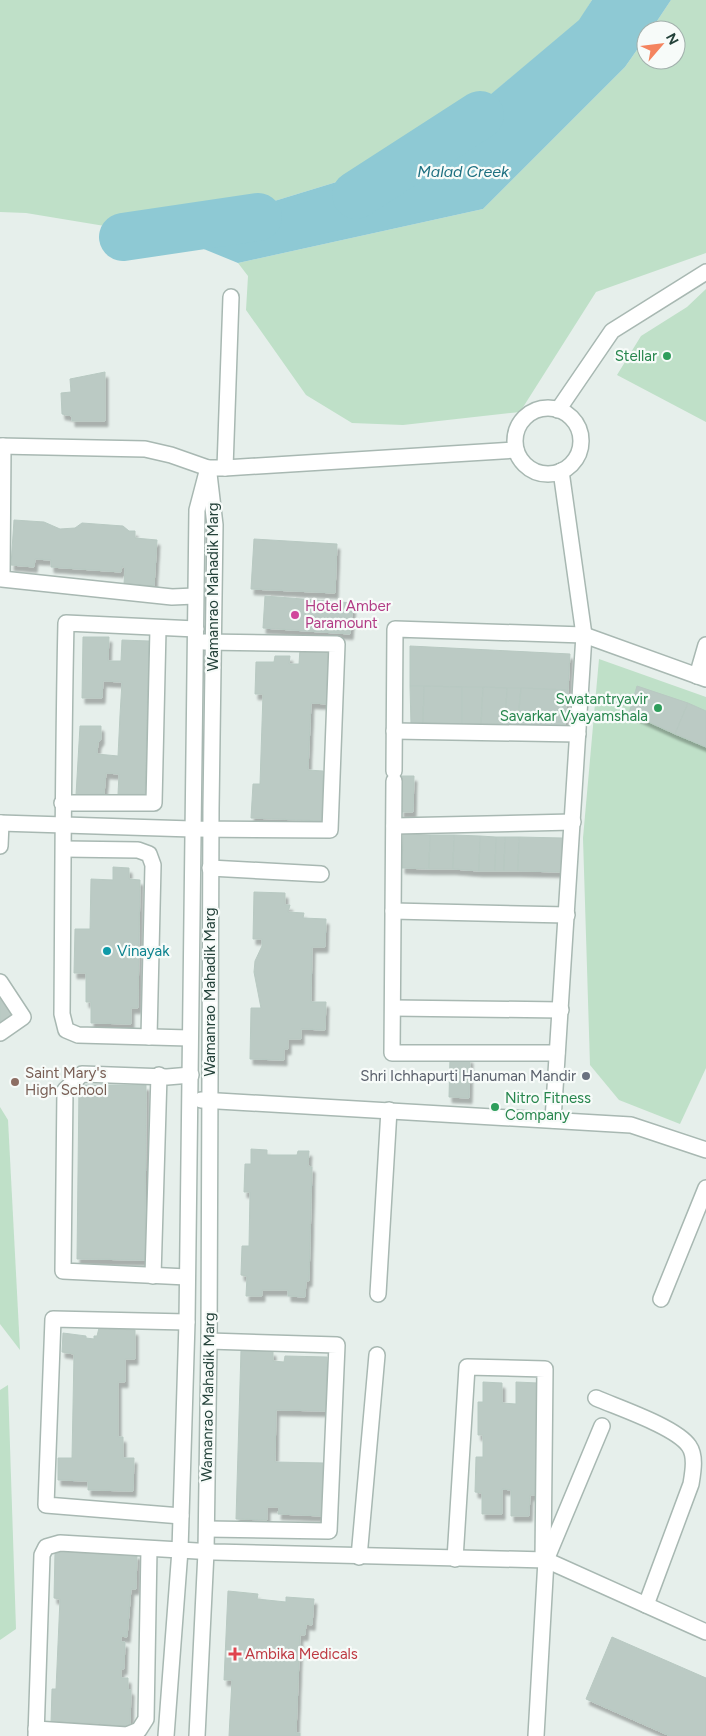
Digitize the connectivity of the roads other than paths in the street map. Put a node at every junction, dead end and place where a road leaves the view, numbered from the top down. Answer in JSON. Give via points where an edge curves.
{"nodes":[{"id":1,"x":706,"y":272,"type":"edge"},
{"id":2,"x":231,"y":298,"type":"dead end"},
{"id":3,"x":558,"y":410,"type":"junction"},
{"id":4,"x":2,"y":446,"type":"edge"},
{"id":5,"x":516,"y":450,"type":"junction"},
{"id":6,"x":208,"y":468,"type":"junction"},
{"id":7,"x":225,"y":468,"type":"junction"},
{"id":8,"x":561,"y":471,"type":"junction"},
{"id":9,"x":195,"y":596,"type":"junction"},
{"id":10,"x":158,"y":629,"type":"junction"},
{"id":11,"x":196,"y":635,"type":"junction"},
{"id":12,"x":584,"y":635,"type":"junction"},
{"id":13,"x":214,"y":642,"type":"junction"},
{"id":14,"x":706,"y":645,"type":"edge"},
{"id":15,"x":701,"y":677,"type":"edge"},
{"id":16,"x":394,"y":731,"type":"junction"},
{"id":17,"x":578,"y":734,"type":"junction"},
{"id":18,"x":62,"y":803,"type":"junction"},
{"id":19,"x":573,"y":822,"type":"junction"},
{"id":20,"x":1,"y":823,"type":"edge"},
{"id":21,"x":62,"y":824,"type":"junction"},
{"id":22,"x":394,"y":826,"type":"junction"},
{"id":23,"x":211,"y":828,"type":"junction"},
{"id":24,"x":192,"y":829,"type":"junction"},
{"id":25,"x":0,"y":846,"type":"edge"},
{"id":26,"x":64,"y":849,"type":"junction"},
{"id":27,"x":210,"y":868,"type":"junction"},
{"id":28,"x":321,"y":874,"type":"dead end"},
{"id":29,"x":393,"y":911,"type":"junction"},
{"id":30,"x":567,"y":915,"type":"junction"},
{"id":31,"x":0,"y":982,"type":"edge"},
{"id":32,"x":393,"y":1008,"type":"junction"},
{"id":33,"x":561,"y":1010,"type":"junction"},
{"id":34,"x":0,"y":1033,"type":"edge"},
{"id":35,"x":148,"y":1037,"type":"junction"},
{"id":36,"x":189,"y":1038,"type":"junction"},
{"id":37,"x":557,"y":1054,"type":"junction"},
{"id":38,"x":159,"y":1075,"type":"junction"},
{"id":39,"x":191,"y":1075,"type":"junction"},
{"id":40,"x":189,"y":1099,"type":"junction"},
{"id":41,"x":209,"y":1100,"type":"junction"},
{"id":42,"x":389,"y":1110,"type":"junction"},
{"id":43,"x":553,"y":1120,"type":"junction"},
{"id":44,"x":706,"y":1150,"type":"edge"},
{"id":45,"x":706,"y":1188,"type":"edge"},
{"id":46,"x":153,"y":1276,"type":"junction"},
{"id":47,"x":187,"y":1277,"type":"junction"},
{"id":48,"x":378,"y":1294,"type":"dead end"},
{"id":49,"x":661,"y":1299,"type":"dead end"},
{"id":50,"x":187,"y":1322,"type":"junction"},
{"id":51,"x":209,"y":1341,"type":"junction"},
{"id":52,"x":377,"y":1355,"type":"dead end"},
{"id":53,"x":596,"y":1398,"type":"dead end"},
{"id":54,"x":602,"y":1426,"type":"dead end"},
{"id":55,"x":181,"y":1516,"type":"junction"},
{"id":56,"x":206,"y":1529,"type":"junction"},
{"id":57,"x":149,"y":1549,"type":"junction"},
{"id":58,"x":180,"y":1550,"type":"junction"},
{"id":59,"x":206,"y":1552,"type":"junction"},
{"id":60,"x":359,"y":1557,"type":"junction"},
{"id":61,"x":455,"y":1558,"type":"junction"},
{"id":62,"x":545,"y":1560,"type":"junction"},
{"id":63,"x":646,"y":1605,"type":"junction"},
{"id":64,"x":706,"y":1632,"type":"edge"},
{"id":65,"x":36,"y":1732,"type":"edge"},
{"id":66,"x":166,"y":1736,"type":"edge"},
{"id":67,"x":197,"y":1736,"type":"edge"},
{"id":68,"x":536,"y":1736,"type":"edge"}],
"edges":[{"from":1,"to":3,"type":"street","via":[[612,331]]},
{"from":2,"to":7,"type":"street"},
{"from":3,"to":5,"type":"street","via":[[542,408],[528,414],[515,435]]},
{"from":3,"to":8,"type":"street","via":[[576,424],[581,439],[574,462]]},
{"from":4,"to":6,"type":"street","via":[[145,449]]},
{"from":4,"to":9,"type":"street","via":[[2,579],[172,597]]},
{"from":5,"to":7,"type":"street"},
{"from":5,"to":8,"type":"street","via":[[524,464],[538,472]]},
{"from":6,"to":7,"type":"street"},
{"from":6,"to":9,"type":"street","name":"Wamanrao Mahadik Marg","via":[[197,510]]},
{"from":6,"to":13,"type":"street","name":"Wamanrao Mahadik Marg","via":[[215,514]]},
{"from":8,"to":12,"type":"street"},
{"from":9,"to":11,"type":"street","name":"Wamanrao Mahadik Marg"},
{"from":10,"to":11,"type":"street"},
{"from":10,"to":18,"type":"street","via":[[154,803]]},
{"from":10,"to":18,"type":"street","via":[[66,623]]},
{"from":11,"to":13,"type":"street"},
{"from":11,"to":24,"type":"street","name":"Wamanrao Mahadik Marg"},
{"from":12,"to":15,"type":"street"},
{"from":12,"to":16,"type":"street","via":[[395,629]]},
{"from":12,"to":17,"type":"street"},
{"from":13,"to":23,"type":"street","name":"Wamanrao Mahadik Marg"},
{"from":13,"to":23,"type":"street","via":[[337,644],[330,830]]},
{"from":14,"to":15,"type":"street"},
{"from":16,"to":17,"type":"street"},
{"from":16,"to":22,"type":"street"},
{"from":17,"to":19,"type":"street"},
{"from":18,"to":21,"type":"street"},
{"from":19,"to":22,"type":"street"},
{"from":19,"to":30,"type":"street"},
{"from":20,"to":21,"type":"street"},
{"from":20,"to":25,"type":"street"},
{"from":21,"to":24,"type":"street"},
{"from":21,"to":26,"type":"street"},
{"from":22,"to":29,"type":"street"},
{"from":23,"to":24,"type":"street"},
{"from":23,"to":27,"type":"street","name":"Wamanrao Mahadik Marg"},
{"from":24,"to":36,"type":"street","name":"Wamanrao Mahadik Marg"},
{"from":26,"to":35,"type":"street","via":[[62,1014],[66,1030],[78,1036]]},
{"from":26,"to":35,"type":"street","via":[[138,850],[149,854],[153,865]]},
{"from":27,"to":28,"type":"street"},
{"from":27,"to":41,"type":"street","name":"Wamanrao Mahadik Marg"},
{"from":29,"to":30,"type":"street"},
{"from":29,"to":32,"type":"street"},
{"from":30,"to":33,"type":"street"},
{"from":31,"to":34,"type":"street","via":[[23,1017]]},
{"from":32,"to":33,"type":"street"},
{"from":32,"to":37,"type":"street","via":[[392,1053]]},
{"from":33,"to":37,"type":"street"},
{"from":35,"to":36,"type":"street"},
{"from":36,"to":39,"type":"street","name":"Wamanrao Mahadik Marg"},
{"from":37,"to":43,"type":"street"},
{"from":38,"to":39,"type":"street"},
{"from":38,"to":46,"type":"street"},
{"from":38,"to":46,"type":"street","via":[[82,1074],[65,1090],[63,1271]]},
{"from":39,"to":40,"type":"street","name":"Wamanrao Mahadik Marg"},
{"from":40,"to":41,"type":"street"},
{"from":40,"to":47,"type":"street","name":"Wamanrao Mahadik Marg"},
{"from":41,"to":42,"type":"street"},
{"from":41,"to":51,"type":"street","name":"Wamanrao Mahadik Marg"},
{"from":42,"to":43,"type":"street"},
{"from":42,"to":48,"type":"street"},
{"from":43,"to":44,"type":"street","via":[[631,1125]]},
{"from":45,"to":49,"type":"street"},
{"from":46,"to":47,"type":"street"},
{"from":47,"to":50,"type":"street","name":"Wamanrao Mahadik Marg"},
{"from":50,"to":55,"type":"street","name":"Wamanrao Mahadik Marg"},
{"from":50,"to":55,"type":"street","via":[[53,1319],[46,1505]]},
{"from":51,"to":56,"type":"street","name":"Wamanrao Mahadik Marg"},
{"from":51,"to":56,"type":"street","via":[[337,1346],[329,1531]]},
{"from":52,"to":60,"type":"street"},
{"from":53,"to":63,"type":"street","via":[[677,1434],[690,1447],[694,1465],[691,1484]]},
{"from":54,"to":62,"type":"street"},
{"from":55,"to":58,"type":"street","name":"Wamanrao Mahadik Marg"},
{"from":56,"to":59,"type":"street","name":"Wamanrao Mahadik Marg"},
{"from":57,"to":58,"type":"street"},
{"from":57,"to":65,"type":"street","via":[[146,1718],[139,1730],[127,1734]]},
{"from":57,"to":65,"type":"street","via":[[60,1543],[46,1547],[42,1555]]},
{"from":58,"to":59,"type":"street"},
{"from":58,"to":66,"type":"street","name":"Wamanrao Mahadik Marg"},
{"from":59,"to":60,"type":"street"},
{"from":59,"to":67,"type":"street","name":"Wamanrao Mahadik Marg"},
{"from":60,"to":61,"type":"street"},
{"from":61,"to":62,"type":"street"},
{"from":61,"to":62,"type":"street","via":[[467,1368],[546,1369]]},
{"from":62,"to":63,"type":"street"},
{"from":62,"to":68,"type":"street"},
{"from":63,"to":64,"type":"street"}]}
